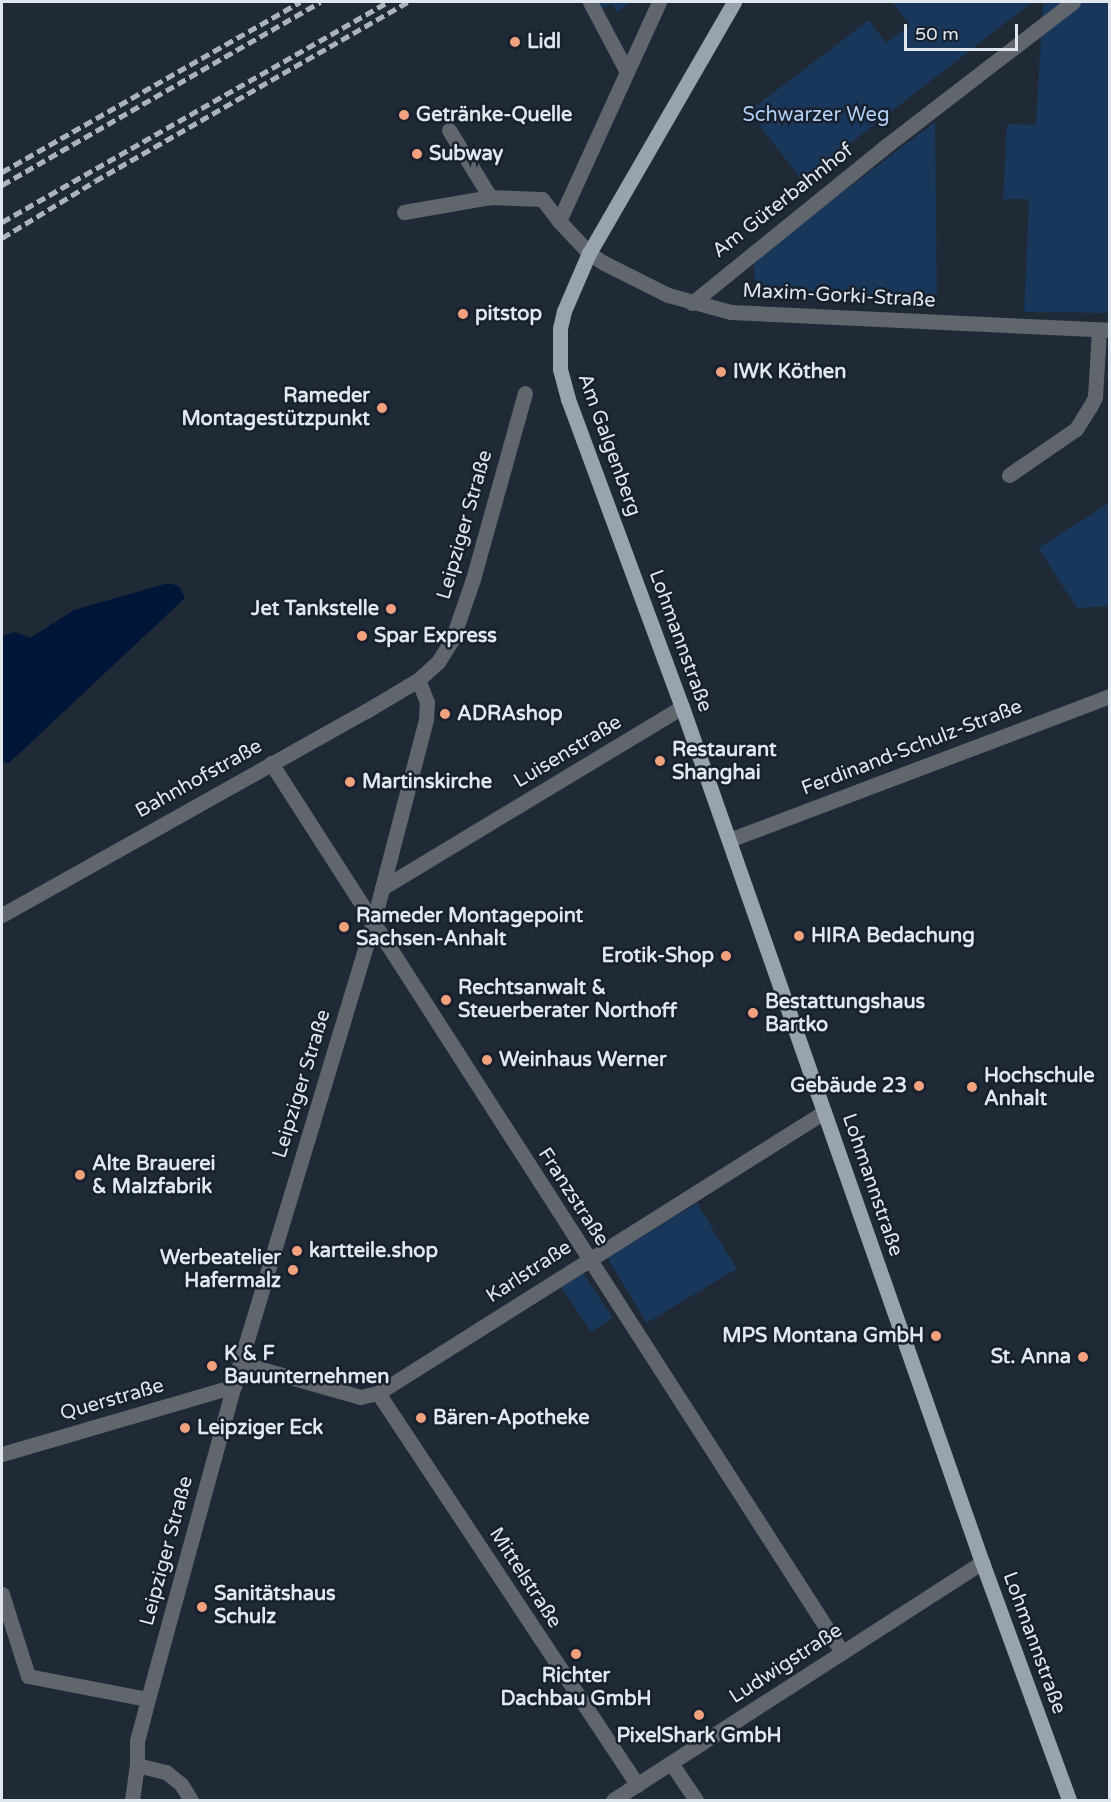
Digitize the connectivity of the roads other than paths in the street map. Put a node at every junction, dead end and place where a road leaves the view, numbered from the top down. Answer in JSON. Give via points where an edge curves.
{"nodes":[{"id":1,"x":590,"y":2,"type":"edge"},
{"id":2,"x":660,"y":2,"type":"edge"},
{"id":3,"x":734,"y":2,"type":"edge"},
{"id":4,"x":1073,"y":2,"type":"edge"},
{"id":5,"x":627,"y":72,"type":"junction"},
{"id":6,"x":449,"y":130,"type":"dead end"},
{"id":7,"x":490,"y":197,"type":"junction"},
{"id":8,"x":404,"y":212,"type":"dead end"},
{"id":9,"x":559,"y":221,"type":"junction"},
{"id":10,"x":590,"y":253,"type":"junction"},
{"id":11,"x":692,"y":303,"type":"junction"},
{"id":12,"x":1104,"y":330,"type":"edge"},
{"id":13,"x":525,"y":393,"type":"dead end"},
{"id":14,"x":1009,"y":475,"type":"dead end"},
{"id":15,"x":624,"y":549,"type":"joint"},
{"id":16,"x":418,"y":680,"type":"junction"},
{"id":17,"x":1110,"y":696,"type":"edge"},
{"id":18,"x":682,"y":707,"type":"junction"},
{"id":19,"x":271,"y":763,"type":"junction"},
{"id":20,"x":729,"y":840,"type":"junction"},
{"id":21,"x":382,"y":888,"type":"junction"},
{"id":22,"x":2,"y":915,"type":"edge"},
{"id":23,"x":372,"y":923,"type":"junction"},
{"id":24,"x":824,"y":1112,"type":"junction"},
{"id":25,"x":588,"y":1259,"type":"junction"},
{"id":26,"x":240,"y":1364,"type":"junction"},
{"id":27,"x":234,"y":1386,"type":"junction"},
{"id":28,"x":378,"y":1393,"type":"junction"},
{"id":29,"x":2,"y":1454,"type":"edge"},
{"id":30,"x":982,"y":1562,"type":"junction"},
{"id":31,"x":2,"y":1594,"type":"edge"},
{"id":32,"x":842,"y":1652,"type":"junction"},
{"id":33,"x":148,"y":1699,"type":"junction"},
{"id":34,"x":671,"y":1763,"type":"junction"},
{"id":35,"x":137,"y":1765,"type":"junction"},
{"id":36,"x":637,"y":1785,"type":"junction"},
{"id":37,"x":132,"y":1800,"type":"edge"},
{"id":38,"x":191,"y":1800,"type":"edge"},
{"id":39,"x":613,"y":1800,"type":"edge"},
{"id":40,"x":696,"y":1800,"type":"edge"},
{"id":41,"x":1069,"y":1800,"type":"edge"}],
"edges":[{"from":1,"to":5,"type":"street"},
{"from":2,"to":5,"type":"street"},
{"from":3,"to":10,"type":"main road"},
{"from":4,"to":11,"type":"street","name":"Am Güterbahnhof","via":[[873,156]]},
{"from":5,"to":9,"type":"street"},
{"from":6,"to":7,"type":"street"},
{"from":7,"to":8,"type":"street"},
{"from":7,"to":9,"type":"street","via":[[542,199]]},
{"from":9,"to":10,"type":"street"},
{"from":10,"to":11,"type":"street","name":"Maxim-Gorki-Straße","via":[[668,295]]},
{"from":10,"to":15,"type":"main road","name":"Am Galgenberg","via":[[564,311],[559,353],[568,399]]},
{"from":11,"to":12,"type":"street","name":"Maxim-Gorki-Straße","via":[[731,312]]},
{"from":12,"to":14,"type":"street","name":"Maxim-Gorki-Straße","via":[[1095,397],[1076,429]]},
{"from":13,"to":16,"type":"street","name":"Leipziger Straße","via":[[452,640],[438,662]]},
{"from":15,"to":18,"type":"main road","name":"Lohmannstraße"},
{"from":16,"to":19,"type":"street","name":"Bahnhofstraße"},
{"from":16,"to":21,"type":"street","name":"Leipziger Straße","via":[[427,702],[426,719]]},
{"from":17,"to":20,"type":"street","name":"Ferdinand-Schulz-Straße"},
{"from":18,"to":20,"type":"main road","name":"Lohmannstraße"},
{"from":18,"to":21,"type":"street","name":"Luisenstraße"},
{"from":19,"to":22,"type":"street","name":"Bahnhofstraße"},
{"from":19,"to":23,"type":"street","name":"Franzstraße"},
{"from":20,"to":24,"type":"main road","name":"Lohmannstraße"},
{"from":21,"to":23,"type":"street","name":"Leipziger Straße"},
{"from":23,"to":25,"type":"street","name":"Franzstraße"},
{"from":23,"to":26,"type":"street","name":"Leipziger Straße"},
{"from":24,"to":25,"type":"street","name":"Karlstraße"},
{"from":24,"to":30,"type":"main road","name":"Lohmannstraße"},
{"from":25,"to":28,"type":"street","name":"Karlstraße"},
{"from":25,"to":32,"type":"street","name":"Franzstraße"},
{"from":26,"to":27,"type":"street","name":"Leipziger Straße"},
{"from":26,"to":28,"type":"street","via":[[360,1397]]},
{"from":27,"to":29,"type":"street","name":"Querstraße"},
{"from":27,"to":33,"type":"street","name":"Leipziger Straße"},
{"from":28,"to":36,"type":"street","name":"Mittelstraße"},
{"from":30,"to":32,"type":"street","name":"Ludwigstraße"},
{"from":30,"to":41,"type":"main road","name":"Lohmannstraße"},
{"from":31,"to":33,"type":"street","via":[[28,1676]]},
{"from":32,"to":34,"type":"street","name":"Ludwigstraße"},
{"from":33,"to":35,"type":"street","name":"Leipziger Straße","via":[[137,1741]]},
{"from":34,"to":36,"type":"street","name":"Ludwigstraße"},
{"from":34,"to":40,"type":"street"},
{"from":35,"to":37,"type":"street","name":"Leipziger Straße"},
{"from":35,"to":38,"type":"street","via":[[166,1772],[181,1784]]},
{"from":36,"to":39,"type":"street","name":"Ludwigstraße"}]}
